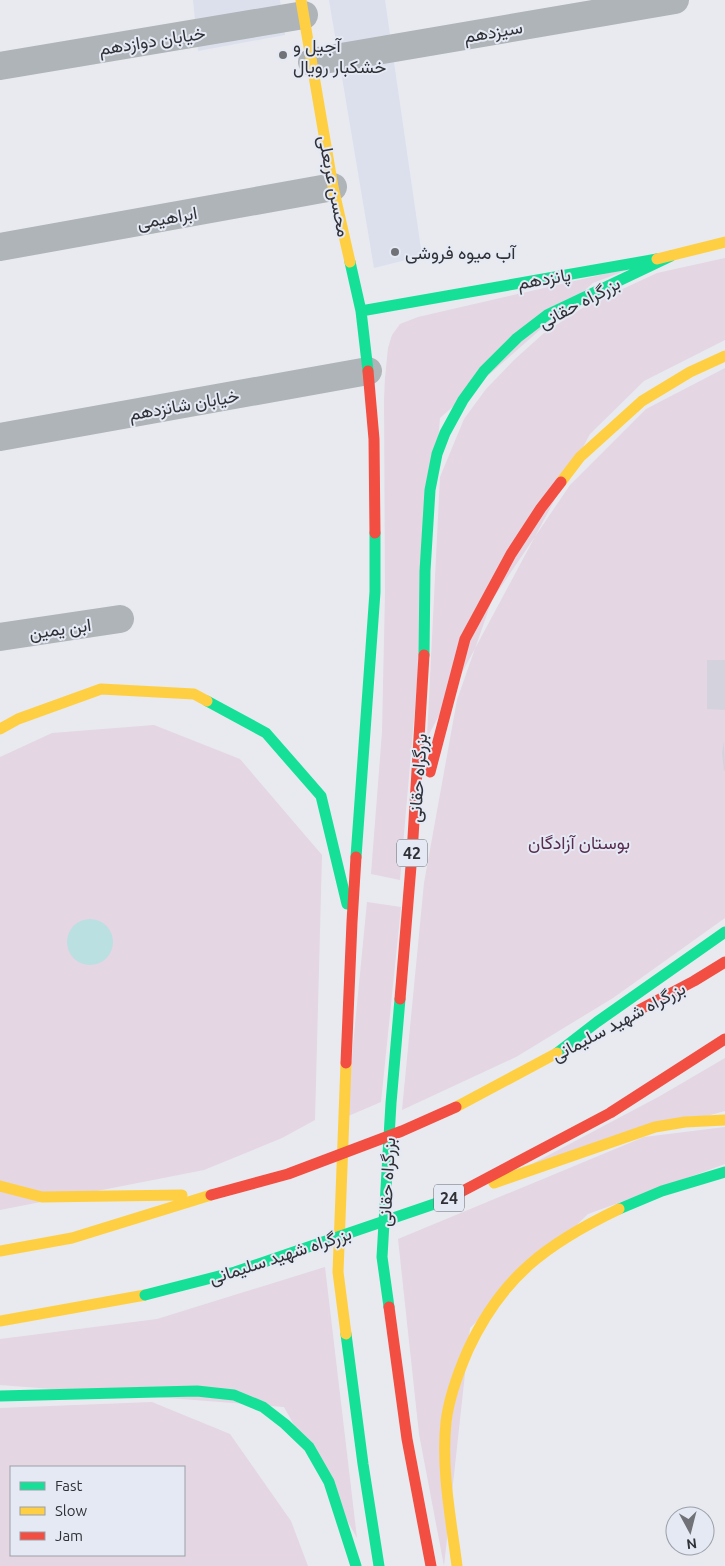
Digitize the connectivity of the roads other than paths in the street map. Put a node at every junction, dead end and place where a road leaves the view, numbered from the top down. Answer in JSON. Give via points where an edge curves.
{"nodes":[{"id":1,"x":675,"y":0,"type":"edge"},
{"id":2,"x":303,"y":8,"type":"edge"},
{"id":3,"x":312,"y":62,"type":"junction"},
{"id":4,"x":0,"y":66,"type":"edge"},
{"id":5,"x":333,"y":188,"type":"junction"},
{"id":6,"x":725,"y":242,"type":"edge"},
{"id":7,"x":0,"y":247,"type":"edge"},
{"id":8,"x":671,"y":256,"type":"junction"},
{"id":9,"x":361,"y":311,"type":"junction"},
{"id":10,"x":725,"y":356,"type":"edge"},
{"id":11,"x":368,"y":371,"type":"junction"},
{"id":12,"x":0,"y":437,"type":"edge"},
{"id":13,"x":120,"y":619,"type":"dead end"},
{"id":14,"x":0,"y":637,"type":"edge"},
{"id":15,"x":0,"y":729,"type":"edge"},
{"id":16,"x":412,"y":854,"type":"junction"},
{"id":17,"x":352,"y":922,"type":"junction"},
{"id":18,"x":725,"y":932,"type":"edge"},
{"id":19,"x":725,"y":962,"type":"edge"},
{"id":20,"x":725,"y":1039,"type":"edge"},
{"id":21,"x":557,"y":1053,"type":"junction"},
{"id":22,"x":725,"y":1120,"type":"edge"},
{"id":23,"x":725,"y":1172,"type":"edge"},
{"id":24,"x":0,"y":1186,"type":"edge"},
{"id":25,"x":211,"y":1195,"type":"junction"},
{"id":26,"x":444,"y":1201,"type":"junction"},
{"id":27,"x":0,"y":1251,"type":"edge"},
{"id":28,"x":0,"y":1321,"type":"edge"},
{"id":29,"x":0,"y":1396,"type":"edge"},
{"id":30,"x":356,"y":1566,"type":"edge"},
{"id":31,"x":379,"y":1566,"type":"edge"},
{"id":32,"x":431,"y":1566,"type":"edge"},
{"id":33,"x":457,"y":1566,"type":"edge"}],
"edges":[{"from":1,"to":3,"type":"street","name":"سیزدهم"},
{"from":2,"to":3,"type":"main road","name":"محسن عربعلی"},
{"from":2,"to":4,"type":"street","name":"خیابان دوازدهم"},
{"from":3,"to":5,"type":"main road","name":"محسن عربعلی"},
{"from":5,"to":7,"type":"street","name":"ابراهیمی"},
{"from":5,"to":9,"type":"main road","name":"محسن عربعلی"},
{"from":6,"to":8,"type":"main road","name":"پانزدهم"},
{"from":8,"to":9,"type":"main road","name":"پانزدهم"},
{"from":8,"to":16,"type":"main road","name":"بزرگراه حقانی","number":"42","via":[[547,315],[517,338],[479,378],[445,433],[430,490],[424,666]]},
{"from":9,"to":11,"type":"main road","name":"محسن عربعلی"},
{"from":10,"to":16,"type":"main road","via":[[690,372],[642,401],[607,432],[575,464],[511,554],[465,639],[436,745]]},
{"from":11,"to":12,"type":"street","name":"خیابان شانزدهم"},
{"from":11,"to":17,"type":"main road","via":[[374,439],[375,592]]},
{"from":13,"to":14,"type":"street","name":"ابن یمین"},
{"from":15,"to":17,"type":"main road","via":[[101,689],[194,694],[266,732],[321,796]]},
{"from":16,"to":32,"type":"main road","name":"بزرگراه حقانی","number":"42","via":[[390,1103],[382,1257],[406,1439]]},
{"from":17,"to":31,"type":"main road","via":[[338,1272]]},
{"from":18,"to":21,"type":"main road"},
{"from":19,"to":21,"type":"main road","name":"بزرگراه شهید سلیمانی"},
{"from":20,"to":26,"type":"main road","name":"بزرگراه شهید سلیمانی","number":"24","bridge":true,"via":[[610,1113]]},
{"from":21,"to":25,"type":"main road","name":"بزرگراه شهید سلیمانی","bridge":true,"via":[[463,1104],[402,1131],[288,1174]]},
{"from":22,"to":26,"type":"main road","via":[[655,1127]]},
{"from":23,"to":33,"type":"main road","via":[[654,1193],[576,1232],[519,1273],[499,1296],[467,1350],[446,1421],[448,1487]]},
{"from":24,"to":25,"type":"main road","via":[[42,1196]]},
{"from":25,"to":27,"type":"main road","name":"بزرگراه شهید سلیمانی","via":[[72,1238]]},
{"from":26,"to":28,"type":"main road","name":"بزرگراه شهید سلیمانی","number":"24","bridge":true,"via":[[235,1272],[145,1295]]},
{"from":29,"to":30,"type":"main road","via":[[197,1390],[234,1395],[263,1407],[310,1447],[329,1482]]}]}
